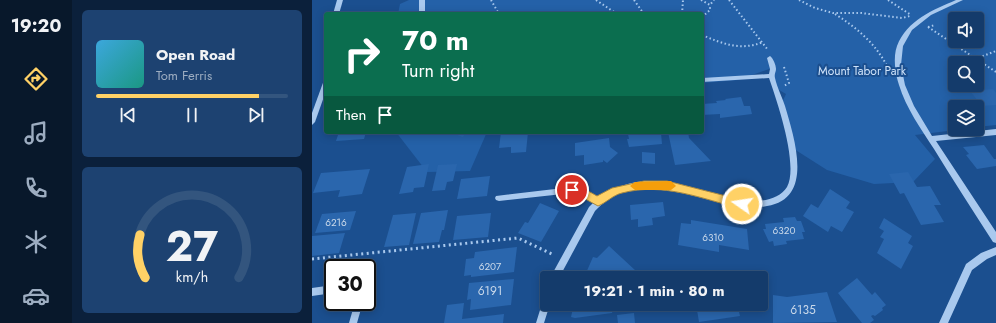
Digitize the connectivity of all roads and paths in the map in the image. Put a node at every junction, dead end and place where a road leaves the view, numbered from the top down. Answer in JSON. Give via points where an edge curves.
{"nodes":[{"id":1,"x":340,"y":0,"type":"edge"},
{"id":2,"x":422,"y":0,"type":"edge"},
{"id":3,"x":491,"y":0,"type":"edge"},
{"id":4,"x":596,"y":0,"type":"edge"},
{"id":5,"x":634,"y":0,"type":"edge"},
{"id":6,"x":683,"y":0,"type":"edge"},
{"id":7,"x":701,"y":0,"type":"edge"},
{"id":8,"x":714,"y":0,"type":"edge"},
{"id":9,"x":729,"y":0,"type":"edge"},
{"id":10,"x":799,"y":0,"type":"edge"},
{"id":11,"x":888,"y":0,"type":"edge"},
{"id":12,"x":960,"y":0,"type":"edge"},
{"id":13,"x":710,"y":5,"type":"junction"},
{"id":14,"x":337,"y":12,"type":"edge"},
{"id":15,"x":422,"y":12,"type":"edge"},
{"id":16,"x":498,"y":12,"type":"edge"},
{"id":17,"x":614,"y":12,"type":"edge"},
{"id":18,"x":643,"y":12,"type":"edge"},
{"id":19,"x":682,"y":12,"type":"edge"},
{"id":20,"x":833,"y":13,"type":"junction"},
{"id":21,"x":704,"y":15,"type":"edge"},
{"id":22,"x":935,"y":25,"type":"dead end"},
{"id":23,"x":704,"y":36,"type":"edge"},
{"id":24,"x":763,"y":42,"type":"junction"},
{"id":25,"x":996,"y":51,"type":"edge"},
{"id":26,"x":971,"y":56,"type":"edge"},
{"id":27,"x":983,"y":56,"type":"edge"},
{"id":28,"x":770,"y":58,"type":"joint"},
{"id":29,"x":984,"y":65,"type":"edge"},
{"id":30,"x":888,"y":68,"type":"dead end"},
{"id":31,"x":996,"y":72,"type":"edge"},
{"id":32,"x":771,"y":76,"type":"junction"},
{"id":33,"x":704,"y":80,"type":"edge"},
{"id":34,"x":324,"y":88,"type":"edge"},
{"id":35,"x":312,"y":122,"type":"edge"},
{"id":36,"x":996,"y":132,"type":"edge"},
{"id":37,"x":931,"y":140,"type":"junction"},
{"id":38,"x":499,"y":198,"type":"dead end"},
{"id":39,"x":598,"y":202,"type":"junction"},
{"id":40,"x":996,"y":239,"type":"edge"},
{"id":41,"x":996,"y":250,"type":"edge"},
{"id":42,"x":312,"y":259,"type":"edge"},
{"id":43,"x":564,"y":260,"type":"junction"},
{"id":44,"x":558,"y":271,"type":"edge"},
{"id":45,"x":324,"y":290,"type":"edge"},
{"id":46,"x":312,"y":292,"type":"edge"},
{"id":47,"x":356,"y":311,"type":"edge"},
{"id":48,"x":544,"y":311,"type":"edge"},
{"id":49,"x":353,"y":323,"type":"edge"},
{"id":50,"x":540,"y":323,"type":"edge"},
{"id":51,"x":943,"y":323,"type":"edge"}],
"edges":[{"from":1,"to":14,"type":"street"},
{"from":2,"to":15,"type":"street"},
{"from":3,"to":16,"type":"path"},
{"from":4,"to":17,"type":"path"},
{"from":5,"to":18,"type":"path"},
{"from":6,"to":19,"type":"path"},
{"from":7,"to":13,"type":"path"},
{"from":8,"to":13,"type":"path"},
{"from":9,"to":24,"type":"path"},
{"from":10,"to":20,"type":"path"},
{"from":11,"to":20,"type":"path","via":[[911,16],[902,18],[867,13]]},
{"from":12,"to":37,"type":"street","via":[[924,16],[910,29],[899,50],[897,66],[900,81],[907,99]]},
{"from":13,"to":21,"type":"path","via":[[710,10]]},
{"from":20,"to":30,"type":"path","via":[[864,35]]},
{"from":22,"to":26,"type":"path","via":[[928,27]]},
{"from":23,"to":24,"type":"path","via":[[735,47],[752,46]]},
{"from":24,"to":28,"type":"path","via":[[767,46]]},
{"from":25,"to":27,"type":"path"},
{"from":28,"to":32,"type":"street","via":[[773,69]]},
{"from":29,"to":31,"type":"path"},
{"from":32,"to":33,"type":"street"},
{"from":32,"to":39,"type":"street","via":[[783,111],[795,161],[792,184],[779,201],[742,204],[678,187],[655,184],[623,188]]},
{"from":34,"to":35,"type":"street"},
{"from":36,"to":37,"type":"street"},
{"from":37,"to":40,"type":"street"},
{"from":38,"to":39,"type":"street","via":[[572,190],[579,191]]},
{"from":39,"to":43,"type":"street"},
{"from":41,"to":51,"type":"street","via":[[969,267]]},
{"from":42,"to":43,"type":"path","via":[[518,238]]},
{"from":43,"to":44,"type":"street"},
{"from":45,"to":46,"type":"street"},
{"from":47,"to":49,"type":"street"},
{"from":48,"to":50,"type":"street"}]}
